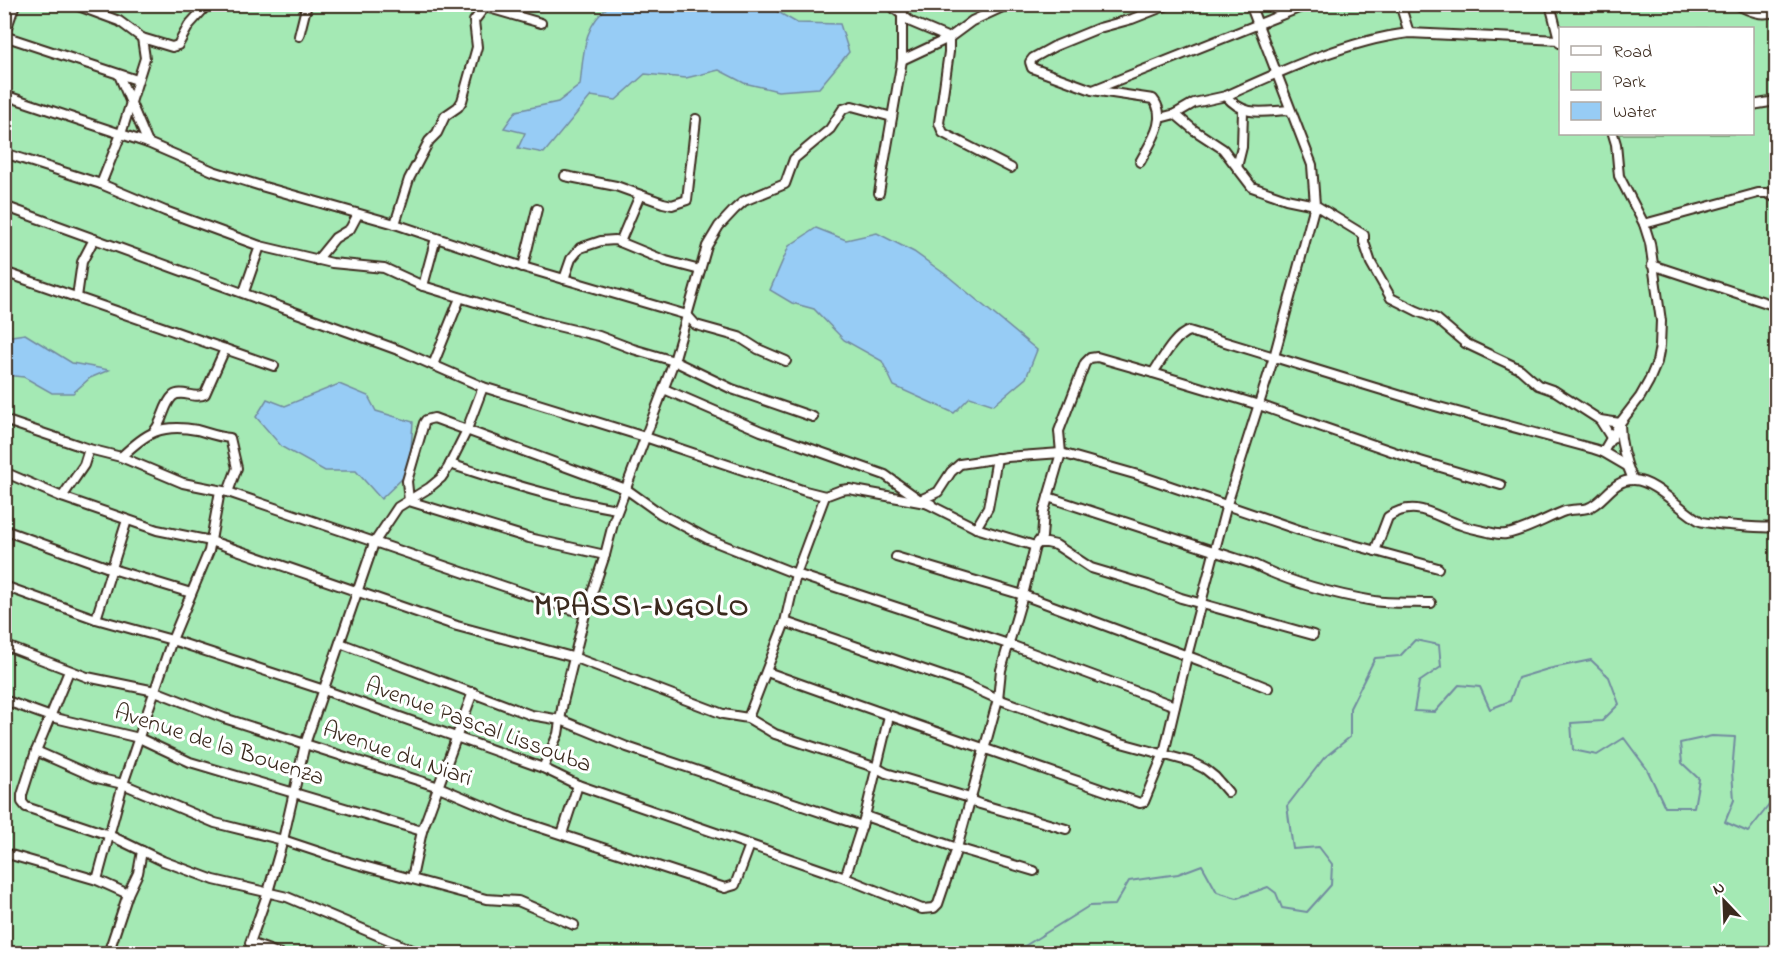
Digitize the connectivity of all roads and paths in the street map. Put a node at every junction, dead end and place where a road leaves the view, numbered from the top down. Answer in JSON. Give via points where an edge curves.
{"nodes":[{"id":1,"x":15,"y":4,"type":"edge"},
{"id":2,"x":73,"y":4,"type":"edge"},
{"id":3,"x":208,"y":4,"type":"edge"},
{"id":4,"x":307,"y":4,"type":"edge"},
{"id":5,"x":475,"y":4,"type":"edge"},
{"id":6,"x":889,"y":4,"type":"edge"},
{"id":7,"x":905,"y":4,"type":"edge"},
{"id":8,"x":1009,"y":4,"type":"edge"},
{"id":9,"x":1170,"y":4,"type":"edge"},
{"id":10,"x":1250,"y":4,"type":"edge"},
{"id":11,"x":1309,"y":4,"type":"edge"},
{"id":12,"x":1400,"y":4,"type":"edge"},
{"id":13,"x":1550,"y":4,"type":"edge"},
{"id":14,"x":1736,"y":4,"type":"edge"},
{"id":15,"x":486,"y":6,"type":"edge"},
{"id":16,"x":1776,"y":10,"type":"edge"},
{"id":17,"x":902,"y":15,"type":"junction"},
{"id":18,"x":541,"y":23,"type":"dead end"},
{"id":19,"x":1257,"y":25,"type":"junction"},
{"id":20,"x":1409,"y":33,"type":"junction"},
{"id":21,"x":4,"y":36,"type":"edge"},
{"id":22,"x":299,"y":36,"type":"dead end"},
{"id":23,"x":1559,"y":37,"type":"edge"},
{"id":24,"x":142,"y":38,"type":"junction"},
{"id":25,"x":949,"y":38,"type":"junction"},
{"id":26,"x":1559,"y":41,"type":"edge"},
{"id":27,"x":902,"y":60,"type":"junction"},
{"id":28,"x":1276,"y":73,"type":"junction"},
{"id":29,"x":119,"y":75,"type":"junction"},
{"id":30,"x":137,"y":80,"type":"junction"},
{"id":31,"x":1092,"y":90,"type":"junction"},
{"id":32,"x":4,"y":95,"type":"edge"},
{"id":33,"x":1226,"y":96,"type":"junction"},
{"id":34,"x":1776,"y":101,"type":"edge"},
{"id":35,"x":130,"y":103,"type":"junction"},
{"id":36,"x":1754,"y":105,"type":"edge"},
{"id":37,"x":1290,"y":110,"type":"junction"},
{"id":38,"x":1243,"y":111,"type":"junction"},
{"id":39,"x":1175,"y":114,"type":"junction"},
{"id":40,"x":891,"y":117,"type":"junction"},
{"id":41,"x":1160,"y":118,"type":"junction"},
{"id":42,"x":696,"y":119,"type":"dead end"},
{"id":43,"x":121,"y":134,"type":"junction"},
{"id":44,"x":1613,"y":135,"type":"edge"},
{"id":45,"x":148,"y":143,"type":"junction"},
{"id":46,"x":4,"y":153,"type":"edge"},
{"id":47,"x":1140,"y":162,"type":"dead end"},
{"id":48,"x":1237,"y":167,"type":"junction"},
{"id":49,"x":1011,"y":168,"type":"dead end"},
{"id":50,"x":565,"y":176,"type":"dead end"},
{"id":51,"x":101,"y":184,"type":"junction"},
{"id":52,"x":879,"y":193,"type":"dead end"},
{"id":53,"x":640,"y":195,"type":"junction"},
{"id":54,"x":1776,"y":198,"type":"edge"},
{"id":55,"x":1315,"y":205,"type":"junction"},
{"id":56,"x":4,"y":206,"type":"edge"},
{"id":57,"x":537,"y":209,"type":"dead end"},
{"id":58,"x":358,"y":214,"type":"junction"},
{"id":59,"x":395,"y":224,"type":"junction"},
{"id":60,"x":1644,"y":224,"type":"junction"},
{"id":61,"x":94,"y":238,"type":"junction"},
{"id":62,"x":436,"y":238,"type":"junction"},
{"id":63,"x":620,"y":242,"type":"junction"},
{"id":64,"x":260,"y":246,"type":"junction"},
{"id":65,"x":317,"y":260,"type":"junction"},
{"id":66,"x":1652,"y":265,"type":"junction"},
{"id":67,"x":523,"y":267,"type":"junction"},
{"id":68,"x":700,"y":270,"type":"junction"},
{"id":69,"x":4,"y":272,"type":"edge"},
{"id":70,"x":564,"y":279,"type":"junction"},
{"id":71,"x":423,"y":286,"type":"junction"},
{"id":72,"x":244,"y":292,"type":"junction"},
{"id":73,"x":77,"y":297,"type":"junction"},
{"id":74,"x":460,"y":298,"type":"junction"},
{"id":75,"x":1776,"y":306,"type":"edge"},
{"id":76,"x":687,"y":315,"type":"junction"},
{"id":77,"x":225,"y":349,"type":"junction"},
{"id":78,"x":1274,"y":357,"type":"junction"},
{"id":79,"x":786,"y":360,"type":"dead end"},
{"id":80,"x":674,"y":361,"type":"junction"},
{"id":81,"x":274,"y":366,"type":"dead end"},
{"id":82,"x":433,"y":366,"type":"junction"},
{"id":83,"x":1153,"y":372,"type":"junction"},
{"id":84,"x":483,"y":387,"type":"junction"},
{"id":85,"x":664,"y":389,"type":"junction"},
{"id":86,"x":1259,"y":405,"type":"junction"},
{"id":87,"x":813,"y":417,"type":"dead end"},
{"id":88,"x":4,"y":420,"type":"edge"},
{"id":89,"x":1600,"y":420,"type":"junction"},
{"id":90,"x":1620,"y":423,"type":"junction"},
{"id":91,"x":155,"y":430,"type":"junction"},
{"id":92,"x":466,"y":432,"type":"junction"},
{"id":93,"x":645,"y":437,"type":"junction"},
{"id":94,"x":1612,"y":439,"type":"junction"},
{"id":95,"x":89,"y":449,"type":"junction"},
{"id":96,"x":1603,"y":452,"type":"junction"},
{"id":97,"x":1061,"y":453,"type":"junction"},
{"id":98,"x":121,"y":457,"type":"junction"},
{"id":99,"x":997,"y":459,"type":"junction"},
{"id":100,"x":450,"y":464,"type":"junction"},
{"id":101,"x":1627,"y":466,"type":"junction"},
{"id":102,"x":5,"y":474,"type":"edge"},
{"id":103,"x":1633,"y":480,"type":"junction"},
{"id":104,"x":1622,"y":482,"type":"junction"},
{"id":105,"x":1501,"y":486,"type":"dead end"},
{"id":106,"x":626,"y":489,"type":"junction"},
{"id":107,"x":224,"y":492,"type":"junction"},
{"id":108,"x":825,"y":496,"type":"junction"},
{"id":109,"x":62,"y":497,"type":"junction"},
{"id":110,"x":1048,"y":497,"type":"junction"},
{"id":111,"x":920,"y":500,"type":"junction"},
{"id":112,"x":410,"y":501,"type":"junction"},
{"id":113,"x":931,"y":504,"type":"junction"},
{"id":114,"x":1227,"y":504,"type":"junction"},
{"id":115,"x":617,"y":509,"type":"junction"},
{"id":116,"x":127,"y":520,"type":"junction"},
{"id":117,"x":1776,"y":527,"type":"edge"},
{"id":118,"x":976,"y":528,"type":"junction"},
{"id":119,"x":4,"y":530,"type":"edge"},
{"id":120,"x":211,"y":541,"type":"junction"},
{"id":121,"x":374,"y":543,"type":"junction"},
{"id":122,"x":1035,"y":546,"type":"junction"},
{"id":123,"x":1375,"y":551,"type":"junction"},
{"id":124,"x":1215,"y":552,"type":"junction"},
{"id":125,"x":605,"y":555,"type":"junction"},
{"id":126,"x":896,"y":557,"type":"dead end"},
{"id":127,"x":1438,"y":568,"type":"dead end"},
{"id":128,"x":112,"y":570,"type":"junction"},
{"id":129,"x":796,"y":574,"type":"junction"},
{"id":130,"x":4,"y":586,"type":"edge"},
{"id":131,"x":356,"y":592,"type":"junction"},
{"id":132,"x":192,"y":593,"type":"junction"},
{"id":133,"x":1023,"y":595,"type":"junction"},
{"id":134,"x":1201,"y":602,"type":"junction"},
{"id":135,"x":1431,"y":603,"type":"dead end"},
{"id":136,"x":585,"y":614,"type":"junction"},
{"id":137,"x":96,"y":619,"type":"junction"},
{"id":138,"x":785,"y":622,"type":"junction"},
{"id":139,"x":1313,"y":635,"type":"dead end"},
{"id":140,"x":172,"y":640,"type":"junction"},
{"id":141,"x":340,"y":643,"type":"junction"},
{"id":142,"x":1008,"y":644,"type":"junction"},
{"id":143,"x":4,"y":645,"type":"edge"},
{"id":144,"x":1187,"y":656,"type":"junction"},
{"id":145,"x":576,"y":658,"type":"junction"},
{"id":146,"x":69,"y":671,"type":"junction"},
{"id":147,"x":767,"y":672,"type":"junction"},
{"id":148,"x":1268,"y":688,"type":"dead end"},
{"id":149,"x":324,"y":690,"type":"junction"},
{"id":150,"x":155,"y":691,"type":"junction"},
{"id":151,"x":473,"y":692,"type":"junction"},
{"id":152,"x":998,"y":699,"type":"junction"},
{"id":153,"x":4,"y":700,"type":"edge"},
{"id":154,"x":1175,"y":706,"type":"junction"},
{"id":155,"x":889,"y":716,"type":"junction"},
{"id":156,"x":51,"y":717,"type":"junction"},
{"id":157,"x":748,"y":718,"type":"junction"},
{"id":158,"x":561,"y":720,"type":"junction"},
{"id":159,"x":139,"y":738,"type":"junction"},
{"id":160,"x":456,"y":738,"type":"junction"},
{"id":161,"x":304,"y":744,"type":"junction"},
{"id":162,"x":984,"y":747,"type":"junction"},
{"id":163,"x":36,"y":751,"type":"junction"},
{"id":164,"x":1164,"y":753,"type":"junction"},
{"id":165,"x":543,"y":768,"type":"junction"},
{"id":166,"x":877,"y":768,"type":"junction"},
{"id":167,"x":123,"y":784,"type":"junction"},
{"id":168,"x":578,"y":785,"type":"junction"},
{"id":169,"x":439,"y":787,"type":"junction"},
{"id":170,"x":1228,"y":792,"type":"dead end"},
{"id":171,"x":293,"y":793,"type":"junction"},
{"id":172,"x":970,"y":798,"type":"junction"},
{"id":173,"x":865,"y":816,"type":"junction"},
{"id":174,"x":862,"y":825,"type":"junction"},
{"id":175,"x":1066,"y":829,"type":"dead end"},
{"id":176,"x":422,"y":831,"type":"junction"},
{"id":177,"x":562,"y":834,"type":"junction"},
{"id":178,"x":109,"y":835,"type":"junction"},
{"id":179,"x":284,"y":840,"type":"junction"},
{"id":180,"x":750,"y":845,"type":"junction"},
{"id":181,"x":957,"y":848,"type":"junction"},
{"id":182,"x":142,"y":851,"type":"junction"},
{"id":183,"x":4,"y":853,"type":"edge"},
{"id":184,"x":1034,"y":872,"type":"dead end"},
{"id":185,"x":412,"y":878,"type":"junction"},
{"id":186,"x":845,"y":878,"type":"junction"},
{"id":187,"x":97,"y":880,"type":"junction"},
{"id":188,"x":268,"y":892,"type":"junction"},
{"id":189,"x":128,"y":894,"type":"junction"},
{"id":190,"x":574,"y":925,"type":"dead end"},
{"id":191,"x":250,"y":943,"type":"junction"},
{"id":192,"x":417,"y":952,"type":"dead end"},
{"id":193,"x":108,"y":954,"type":"edge"},
{"id":194,"x":248,"y":954,"type":"edge"},
{"id":195,"x":280,"y":954,"type":"edge"}],
"edges":[{"from":1,"to":21,"type":"street"},
{"from":2,"to":24,"type":"street","via":[[119,21]]},
{"from":3,"to":24,"type":"street","via":[[178,45],[172,47]]},
{"from":4,"to":22,"type":"street"},
{"from":5,"to":15,"type":"street"},
{"from":6,"to":17,"type":"street"},
{"from":7,"to":17,"type":"street"},
{"from":8,"to":25,"type":"street","via":[[972,21]]},
{"from":9,"to":31,"type":"street","via":[[1089,31],[1030,62],[1032,68]]},
{"from":10,"to":19,"type":"street"},
{"from":11,"to":19,"type":"street"},
{"from":12,"to":20,"type":"street"},
{"from":13,"to":23,"type":"street"},
{"from":14,"to":16,"type":"street","via":[[1753,12]]},
{"from":15,"to":18,"type":"street"},
{"from":15,"to":59,"type":"street","via":[[474,21],[477,47],[462,101],[445,116],[427,145],[404,190]]},
{"from":17,"to":25,"type":"street"},
{"from":17,"to":27,"type":"street"},
{"from":19,"to":28,"type":"street"},
{"from":19,"to":31,"type":"street"},
{"from":20,"to":26,"type":"street"},
{"from":20,"to":28,"type":"street","via":[[1372,40]]},
{"from":21,"to":29,"type":"street"},
{"from":24,"to":30,"type":"street","via":[[145,58]]},
{"from":25,"to":27,"type":"street"},
{"from":25,"to":49,"type":"street","via":[[940,128]]},
{"from":27,"to":40,"type":"street"},
{"from":28,"to":33,"type":"street"},
{"from":28,"to":37,"type":"street"},
{"from":29,"to":30,"type":"street"},
{"from":29,"to":35,"type":"street"},
{"from":30,"to":35,"type":"street"},
{"from":31,"to":41,"type":"street","via":[[1153,99]]},
{"from":32,"to":43,"type":"street"},
{"from":33,"to":38,"type":"street"},
{"from":33,"to":39,"type":"street","via":[[1194,103]]},
{"from":34,"to":36,"type":"street"},
{"from":35,"to":43,"type":"street"},
{"from":35,"to":45,"type":"street"},
{"from":37,"to":38,"type":"street"},
{"from":37,"to":55,"type":"street","via":[[1312,165]]},
{"from":38,"to":48,"type":"street"},
{"from":39,"to":41,"type":"street"},
{"from":39,"to":48,"type":"street","via":[[1223,149]]},
{"from":40,"to":52,"type":"street"},
{"from":40,"to":68,"type":"street","via":[[852,106],[843,109],[830,129],[798,154],[785,184],[744,201],[719,226],[707,246]]},
{"from":41,"to":47,"type":"street"},
{"from":42,"to":53,"type":"street","via":[[687,200],[672,205]]},
{"from":43,"to":45,"type":"street"},
{"from":43,"to":51,"type":"street"},
{"from":44,"to":60,"type":"street","via":[[1619,176]]},
{"from":45,"to":58,"type":"street","via":[[213,171]]},
{"from":46,"to":51,"type":"street"},
{"from":48,"to":55,"type":"street","via":[[1252,187]]},
{"from":50,"to":53,"type":"street"},
{"from":51,"to":64,"type":"street"},
{"from":53,"to":63,"type":"street"},
{"from":54,"to":60,"type":"street","via":[[1758,193]]},
{"from":55,"to":78,"type":"street"},
{"from":55,"to":89,"type":"street","via":[[1365,235],[1371,263],[1391,298],[1437,319],[1465,343],[1520,369],[1538,385],[1555,391]]},
{"from":56,"to":61,"type":"street"},
{"from":57,"to":67,"type":"street"},
{"from":58,"to":59,"type":"street"},
{"from":58,"to":65,"type":"street","via":[[350,229],[335,238]]},
{"from":59,"to":62,"type":"street"},
{"from":60,"to":66,"type":"street"},
{"from":61,"to":72,"type":"street"},
{"from":61,"to":73,"type":"street","via":[[82,262]]},
{"from":62,"to":67,"type":"street"},
{"from":62,"to":71,"type":"street"},
{"from":63,"to":68,"type":"street"},
{"from":63,"to":70,"type":"street","via":[[601,241],[580,248]]},
{"from":64,"to":65,"type":"street"},
{"from":64,"to":72,"type":"street"},
{"from":65,"to":71,"type":"street","via":[[384,268]]},
{"from":66,"to":75,"type":"street"},
{"from":66,"to":90,"type":"street","via":[[1660,304],[1658,354],[1649,381]]},
{"from":67,"to":70,"type":"street"},
{"from":68,"to":76,"type":"street"},
{"from":69,"to":73,"type":"street"},
{"from":70,"to":76,"type":"street"},
{"from":71,"to":74,"type":"street"},
{"from":72,"to":82,"type":"street"},
{"from":73,"to":77,"type":"street"},
{"from":74,"to":80,"type":"street"},
{"from":74,"to":82,"type":"street"},
{"from":76,"to":79,"type":"street","via":[[696,325],[739,337]]},
{"from":76,"to":80,"type":"street"},
{"from":77,"to":81,"type":"street"},
{"from":77,"to":91,"type":"street","via":[[205,394],[173,396]]},
{"from":78,"to":83,"type":"street","via":[[1189,331],[1183,333]]},
{"from":78,"to":86,"type":"street"},
{"from":78,"to":96,"type":"street"},
{"from":80,"to":85,"type":"street"},
{"from":80,"to":87,"type":"street","via":[[732,389]]},
{"from":82,"to":84,"type":"street"},
{"from":83,"to":86,"type":"street"},
{"from":83,"to":97,"type":"street","via":[[1090,358],[1059,431]]},
{"from":84,"to":92,"type":"street"},
{"from":84,"to":93,"type":"street"},
{"from":85,"to":93,"type":"street"},
{"from":85,"to":111,"type":"street","via":[[761,431],[885,475]]},
{"from":86,"to":105,"type":"street"},
{"from":86,"to":114,"type":"street"},
{"from":88,"to":95,"type":"street"},
{"from":89,"to":90,"type":"street"},
{"from":89,"to":94,"type":"street"},
{"from":90,"to":94,"type":"street"},
{"from":90,"to":101,"type":"street"},
{"from":91,"to":98,"type":"street"},
{"from":91,"to":107,"type":"street","via":[[195,430],[230,438],[237,468]]},
{"from":92,"to":100,"type":"street"},
{"from":92,"to":106,"type":"street"},
{"from":92,"to":112,"type":"street","via":[[434,418],[426,420],[407,481]]},
{"from":93,"to":106,"type":"street"},
{"from":93,"to":108,"type":"street"},
{"from":94,"to":96,"type":"street"},
{"from":95,"to":98,"type":"street"},
{"from":95,"to":109,"type":"street","via":[[84,465]]},
{"from":96,"to":101,"type":"street"},
{"from":97,"to":99,"type":"street"},
{"from":97,"to":110,"type":"street"},
{"from":97,"to":114,"type":"street"},
{"from":98,"to":107,"type":"street","via":[[173,480]]},
{"from":99,"to":111,"type":"street","via":[[960,464],[938,492]]},
{"from":99,"to":118,"type":"street","via":[[988,508]]},
{"from":100,"to":112,"type":"street","via":[[441,478]]},
{"from":100,"to":115,"type":"street","via":[[550,495]]},
{"from":101,"to":103,"type":"street"},
{"from":101,"to":104,"type":"street"},
{"from":102,"to":109,"type":"street"},
{"from":103,"to":104,"type":"street"},
{"from":103,"to":117,"type":"street","via":[[1656,489],[1704,523]]},
{"from":104,"to":123,"type":"street","via":[[1588,508],[1566,511],[1507,534],[1459,525],[1436,513],[1414,508],[1396,512],[1388,517]]},
{"from":106,"to":115,"type":"street"},
{"from":106,"to":129,"type":"street","via":[[661,514],[708,539]]},
{"from":107,"to":120,"type":"street"},
{"from":107,"to":121,"type":"street"},
{"from":108,"to":113,"type":"street","via":[[849,489]]},
{"from":108,"to":129,"type":"street"},
{"from":109,"to":116,"type":"street"},
{"from":110,"to":122,"type":"street","via":[[1042,537]]},
{"from":110,"to":124,"type":"street"},
{"from":111,"to":113,"type":"street"},
{"from":112,"to":121,"type":"street","via":[[398,507]]},
{"from":112,"to":125,"type":"street","via":[[529,538]]},
{"from":113,"to":118,"type":"street"},
{"from":114,"to":123,"type":"street"},
{"from":114,"to":124,"type":"street"},
{"from":115,"to":125,"type":"street"},
{"from":116,"to":120,"type":"street"},
{"from":116,"to":128,"type":"street"},
{"from":118,"to":122,"type":"street"},
{"from":119,"to":128,"type":"street"},
{"from":120,"to":131,"type":"street"},
{"from":120,"to":132,"type":"street"},
{"from":121,"to":131,"type":"street"},
{"from":121,"to":136,"type":"street"},
{"from":122,"to":133,"type":"street"},
{"from":122,"to":134,"type":"street","via":[[1056,545],[1091,568]]},
{"from":123,"to":127,"type":"street"},
{"from":124,"to":134,"type":"street"},
{"from":124,"to":135,"type":"street","via":[[1340,594],[1376,601]]},
{"from":125,"to":136,"type":"street"},
{"from":126,"to":133,"type":"street"},
{"from":128,"to":132,"type":"street"},
{"from":128,"to":137,"type":"street"},
{"from":129,"to":138,"type":"street"},
{"from":129,"to":142,"type":"street"},
{"from":130,"to":137,"type":"street","name":"Avenue Pascal Lissouba"},
{"from":131,"to":141,"type":"street"},
{"from":131,"to":145,"type":"street","via":[[457,626]]},
{"from":132,"to":140,"type":"street"},
{"from":133,"to":142,"type":"street"},
{"from":133,"to":144,"type":"street"},
{"from":134,"to":139,"type":"street"},
{"from":134,"to":144,"type":"street"},
{"from":136,"to":145,"type":"street"},
{"from":137,"to":140,"type":"street","name":"Avenue Pascal Lissouba"},
{"from":138,"to":147,"type":"street"},
{"from":138,"to":152,"type":"street"},
{"from":140,"to":149,"type":"street","name":"Avenue Pascal Lissouba"},
{"from":140,"to":150,"type":"street"},
{"from":141,"to":149,"type":"street"},
{"from":141,"to":151,"type":"street"},
{"from":142,"to":152,"type":"street"},
{"from":142,"to":154,"type":"street"},
{"from":143,"to":146,"type":"street","name":"Avenue du Niari"},
{"from":144,"to":148,"type":"street"},
{"from":144,"to":154,"type":"street"},
{"from":145,"to":157,"type":"street","via":[[723,714]]},
{"from":145,"to":158,"type":"street"},
{"from":146,"to":150,"type":"street","name":"Avenue du Niari"},
{"from":146,"to":156,"type":"street"},
{"from":147,"to":155,"type":"street"},
{"from":147,"to":157,"type":"street"},
{"from":149,"to":160,"type":"street","name":"Avenue Pascal Lissouba"},
{"from":149,"to":161,"type":"street"},
{"from":150,"to":159,"type":"street"},
{"from":150,"to":161,"type":"street","name":"Avenue du Niari"},
{"from":151,"to":158,"type":"street","via":[[531,715]]},
{"from":151,"to":160,"type":"street"},
{"from":152,"to":162,"type":"street"},
{"from":152,"to":164,"type":"street","via":[[1114,741]]},
{"from":153,"to":156,"type":"street","name":"Avenue de la Bouenza"},
{"from":154,"to":164,"type":"street"},
{"from":155,"to":162,"type":"street"},
{"from":155,"to":166,"type":"street"},
{"from":156,"to":159,"type":"street","name":"Avenue de la Bouenza"},
{"from":156,"to":163,"type":"street"},
{"from":157,"to":166,"type":"street","via":[[775,734]]},
{"from":158,"to":165,"type":"street"},
{"from":158,"to":174,"type":"street","via":[[627,747]]},
{"from":159,"to":167,"type":"street"},
{"from":159,"to":171,"type":"street","name":"Avenue de la Bouenza","via":[[190,762]]},
{"from":160,"to":165,"type":"street","name":"Avenue Pascal Lissouba"},
{"from":160,"to":169,"type":"street"},
{"from":161,"to":169,"type":"street","name":"Avenue du Niari"},
{"from":161,"to":171,"type":"street"},
{"from":162,"to":164,"type":"street","via":[[1140,803],[1147,798]]},
{"from":162,"to":172,"type":"street"},
{"from":163,"to":167,"type":"street","via":[[97,778]]},
{"from":163,"to":178,"type":"street","via":[[22,795],[26,807]]},
{"from":164,"to":170,"type":"street","via":[[1205,769]]},
{"from":165,"to":168,"type":"street","name":"Avenue Pascal Lissouba"},
{"from":166,"to":172,"type":"street"},
{"from":166,"to":173,"type":"street"},
{"from":167,"to":178,"type":"street"},
{"from":167,"to":179,"type":"street","via":[[215,823]]},
{"from":168,"to":177,"type":"street"},
{"from":168,"to":180,"type":"street","name":"Avenue Pascal Lissouba"},
{"from":169,"to":176,"type":"street"},
{"from":169,"to":177,"type":"street","name":"Avenue du Niari","via":[[514,819]]},
{"from":171,"to":176,"type":"street","name":"Avenue de la Bouenza"},
{"from":171,"to":179,"type":"street"},
{"from":172,"to":175,"type":"street"},
{"from":172,"to":181,"type":"street"},
{"from":173,"to":174,"type":"street"},
{"from":173,"to":181,"type":"street"},
{"from":174,"to":186,"type":"street"},
{"from":176,"to":185,"type":"street"},
{"from":177,"to":180,"type":"street","name":"Avenue du Niari","via":[[725,888],[735,885]]},
{"from":178,"to":182,"type":"street"},
{"from":178,"to":187,"type":"street"},
{"from":179,"to":185,"type":"street"},
{"from":179,"to":188,"type":"street"},
{"from":180,"to":186,"type":"street","name":"Avenue Pascal Lissouba"},
{"from":181,"to":184,"type":"street"},
{"from":181,"to":186,"type":"street","name":"Avenue Pascal Lissouba","via":[[934,908],[922,909]]},
{"from":182,"to":188,"type":"street","via":[[214,880]]},
{"from":182,"to":189,"type":"street","via":[[138,873]]},
{"from":183,"to":187,"type":"street"},
{"from":185,"to":190,"type":"street","via":[[486,899],[518,901]]},
{"from":187,"to":189,"type":"street"},
{"from":188,"to":191,"type":"street"},
{"from":188,"to":192,"type":"street"},
{"from":189,"to":193,"type":"street"},
{"from":191,"to":194,"type":"street"},
{"from":191,"to":195,"type":"street"}]}
